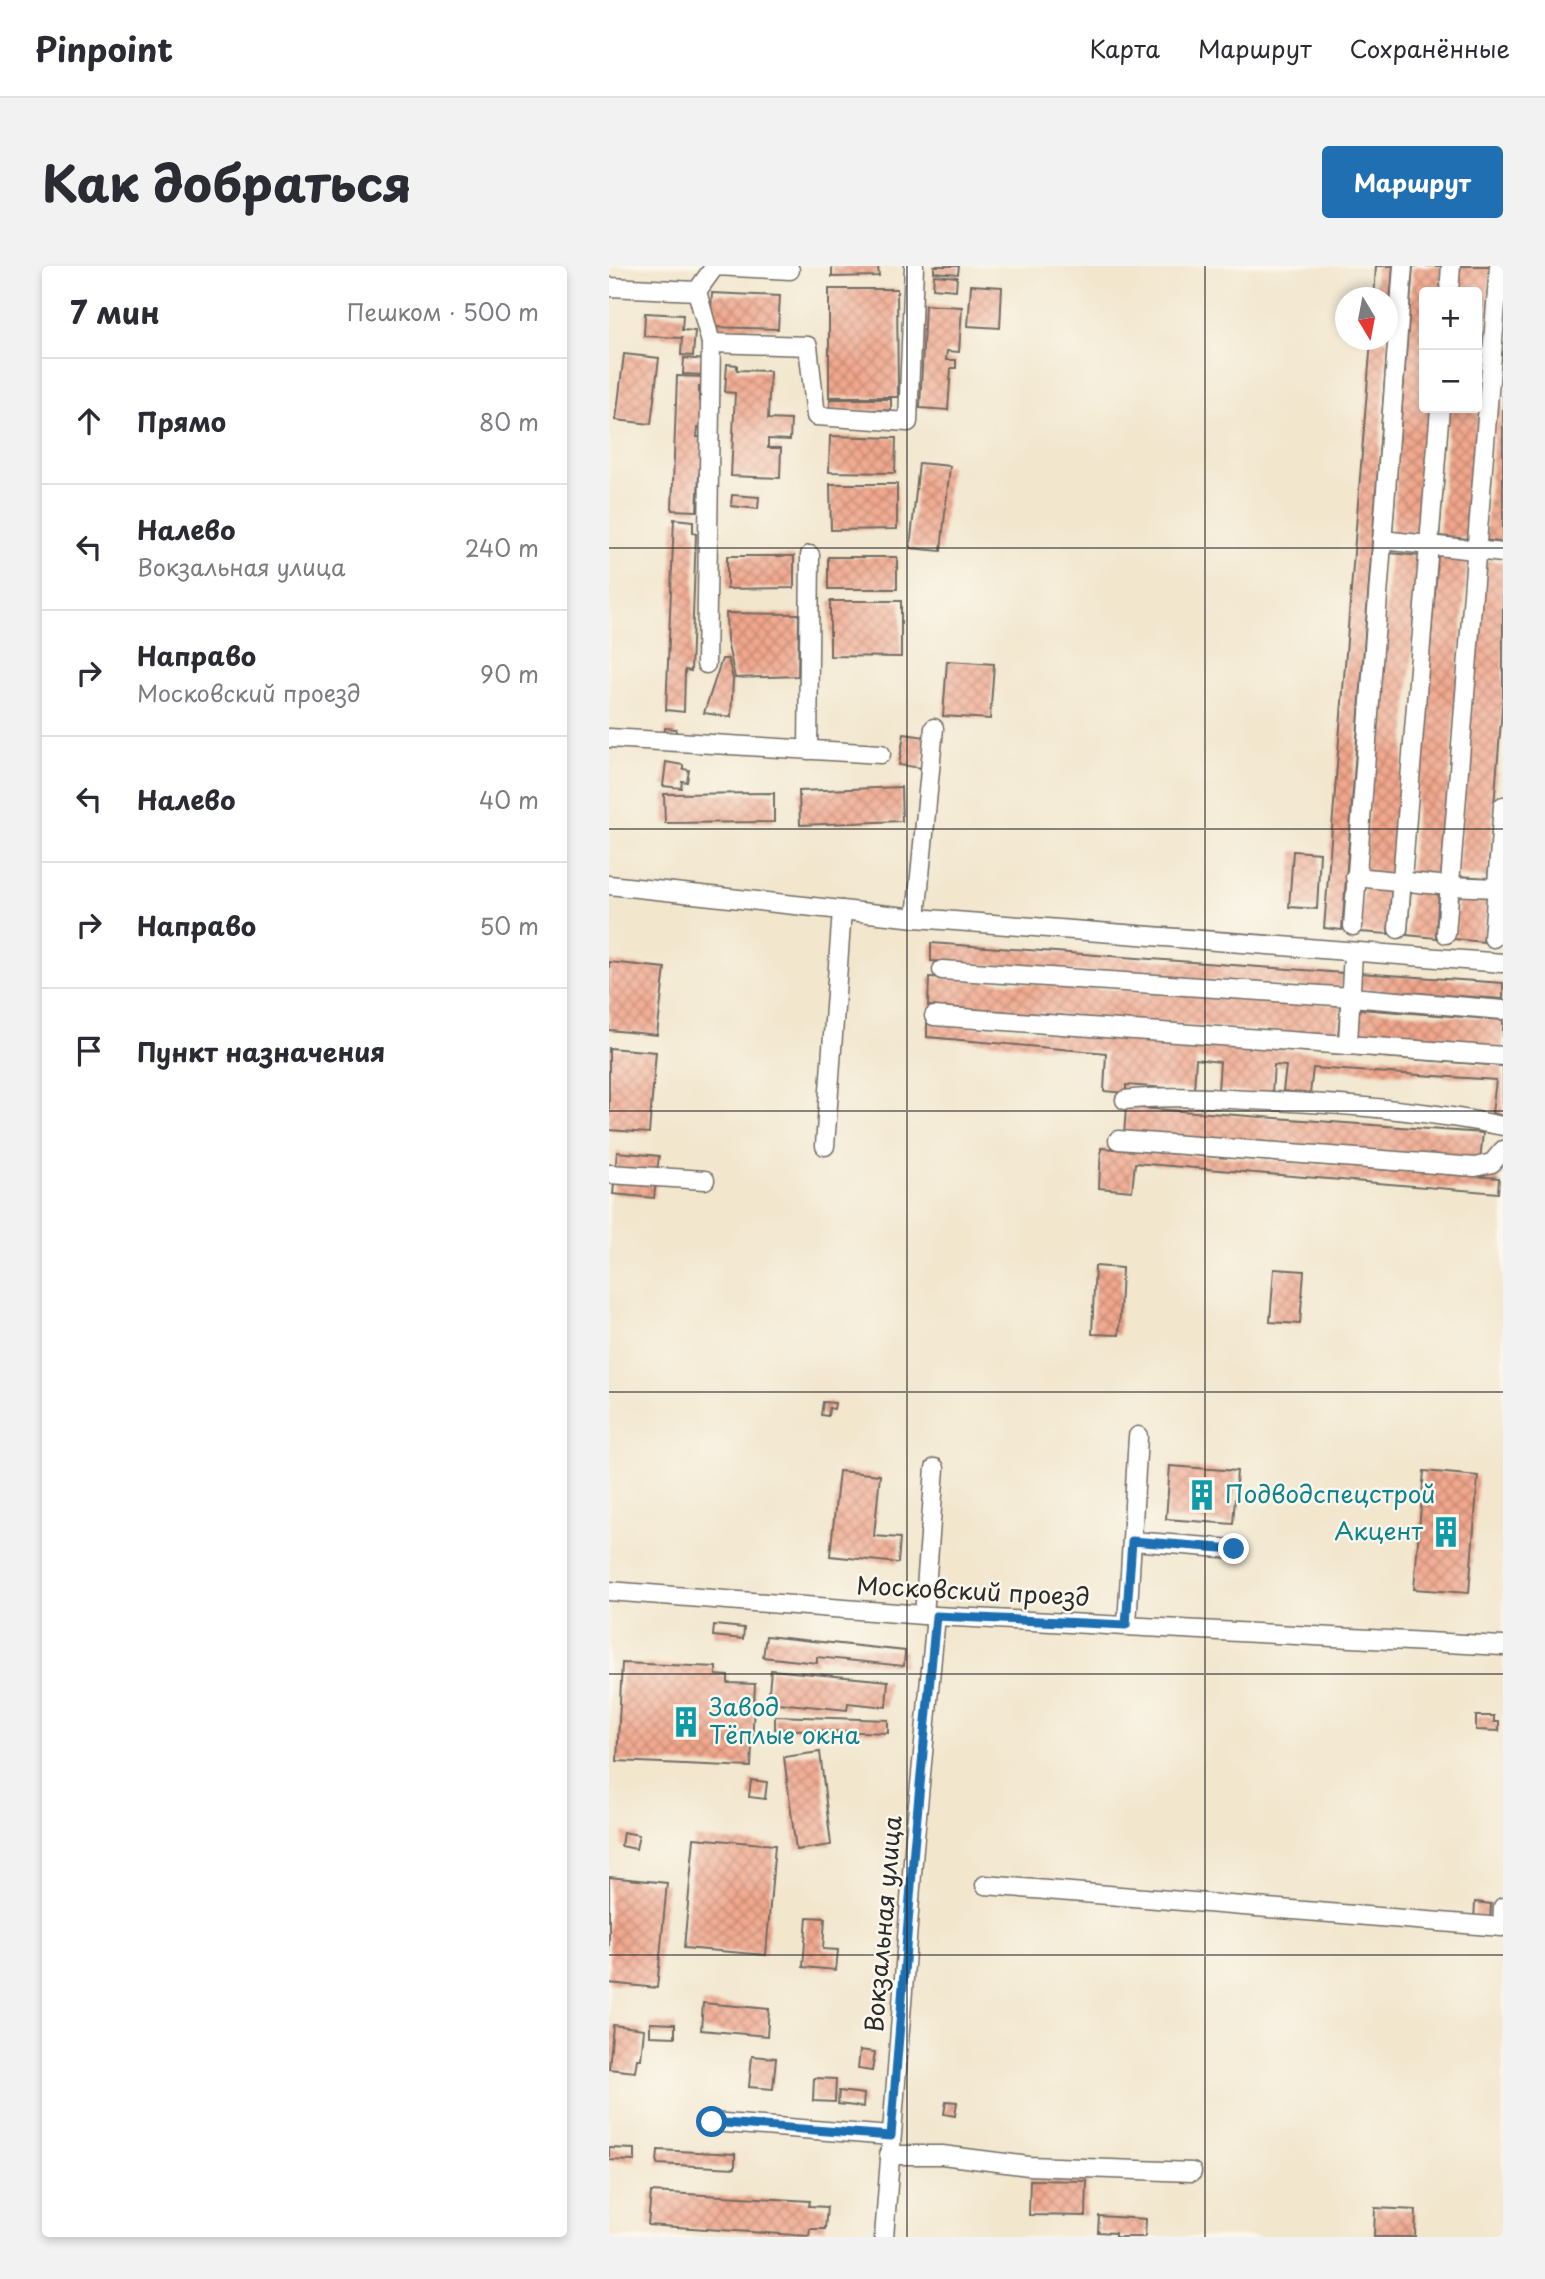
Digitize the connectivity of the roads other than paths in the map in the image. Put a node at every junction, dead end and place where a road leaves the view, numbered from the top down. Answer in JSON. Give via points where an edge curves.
{"nodes":[{"id":1,"x":914,"y":266,"type":"edge"},
{"id":2,"x":1403,"y":266,"type":"edge"},
{"id":3,"x":1451,"y":266,"type":"edge"},
{"id":4,"x":1499,"y":266,"type":"edge"},
{"id":5,"x":790,"y":270,"type":"dead end"},
{"id":6,"x":609,"y":287,"type":"edge"},
{"id":7,"x":1449,"y":287,"type":"edge"},
{"id":8,"x":697,"y":291,"type":"junction"},
{"id":9,"x":711,"y":343,"type":"junction"},
{"id":10,"x":1440,"y":413,"type":"edge"},
{"id":11,"x":1382,"y":540,"type":"junction"},
{"id":12,"x":1430,"y":545,"type":"junction"},
{"id":13,"x":1477,"y":550,"type":"junction"},
{"id":14,"x":1503,"y":553,"type":"edge"},
{"id":15,"x":810,"y":555,"type":"dead end"},
{"id":16,"x":706,"y":664,"type":"dead end"},
{"id":17,"x":933,"y":728,"type":"dead end"},
{"id":18,"x":609,"y":738,"type":"edge"},
{"id":19,"x":809,"y":750,"type":"junction"},
{"id":20,"x":881,"y":754,"type":"dead end"},
{"id":21,"x":1503,"y":806,"type":"edge"},
{"id":22,"x":1355,"y":877,"type":"junction"},
{"id":23,"x":1402,"y":882,"type":"junction"},
{"id":24,"x":609,"y":885,"type":"edge"},
{"id":25,"x":1450,"y":886,"type":"junction"},
{"id":26,"x":1496,"y":888,"type":"junction"},
{"id":27,"x":842,"y":910,"type":"junction"},
{"id":28,"x":916,"y":918,"type":"junction"},
{"id":29,"x":1353,"y":926,"type":"dead end"},
{"id":30,"x":1398,"y":929,"type":"dead end"},
{"id":31,"x":1446,"y":934,"type":"dead end"},
{"id":32,"x":1493,"y":938,"type":"dead end"},
{"id":33,"x":1353,"y":953,"type":"junction"},
{"id":34,"x":1503,"y":963,"type":"edge"},
{"id":35,"x":942,"y":970,"type":"dead end"},
{"id":36,"x":1351,"y":997,"type":"junction"},
{"id":37,"x":1503,"y":1010,"type":"edge"},
{"id":38,"x":934,"y":1016,"type":"dead end"},
{"id":39,"x":1348,"y":1043,"type":"junction"},
{"id":40,"x":1503,"y":1056,"type":"edge"},
{"id":41,"x":1125,"y":1100,"type":"dead end"},
{"id":42,"x":1503,"y":1126,"type":"edge"},
{"id":43,"x":1118,"y":1140,"type":"dead end"},
{"id":44,"x":825,"y":1146,"type":"dead end"},
{"id":45,"x":1503,"y":1150,"type":"edge"},
{"id":46,"x":609,"y":1174,"type":"edge"},
{"id":47,"x":705,"y":1181,"type":"dead end"},
{"id":48,"x":1138,"y":1436,"type":"dead end"},
{"id":49,"x":935,"y":1468,"type":"dead end"},
{"id":50,"x":1132,"y":1541,"type":"junction"},
{"id":51,"x":1234,"y":1549,"type":"dead end"},
{"id":52,"x":609,"y":1591,"type":"edge"},
{"id":53,"x":930,"y":1616,"type":"junction"},
{"id":54,"x":1126,"y":1625,"type":"junction"},
{"id":55,"x":1503,"y":1646,"type":"edge"},
{"id":56,"x":985,"y":1885,"type":"dead end"},
{"id":57,"x":1503,"y":1907,"type":"edge"},
{"id":58,"x":712,"y":2122,"type":"dead end"},
{"id":59,"x":891,"y":2136,"type":"junction"},
{"id":60,"x":889,"y":2155,"type":"junction"},
{"id":61,"x":1192,"y":2172,"type":"dead end"},
{"id":62,"x":884,"y":2237,"type":"edge"}],
"edges":[{"from":1,"to":9,"type":"street","via":[[908,422],[815,416],[808,346]]},
{"from":2,"to":11,"type":"street"},
{"from":3,"to":7,"type":"street"},
{"from":4,"to":13,"type":"street"},
{"from":5,"to":8,"type":"street","via":[[715,266]]},
{"from":6,"to":8,"type":"street"},
{"from":8,"to":9,"type":"street"},
{"from":9,"to":16,"type":"street"},
{"from":10,"to":12,"type":"street"},
{"from":11,"to":12,"type":"street"},
{"from":11,"to":22,"type":"street"},
{"from":12,"to":13,"type":"street"},
{"from":12,"to":23,"type":"street"},
{"from":13,"to":14,"type":"street"},
{"from":13,"to":25,"type":"street"},
{"from":15,"to":19,"type":"street"},
{"from":17,"to":28,"type":"street"},
{"from":18,"to":19,"type":"street"},
{"from":19,"to":20,"type":"street"},
{"from":21,"to":26,"type":"street"},
{"from":22,"to":23,"type":"street"},
{"from":22,"to":29,"type":"street"},
{"from":23,"to":25,"type":"street"},
{"from":23,"to":30,"type":"street"},
{"from":24,"to":27,"type":"street"},
{"from":25,"to":26,"type":"street"},
{"from":25,"to":31,"type":"street"},
{"from":26,"to":32,"type":"street"},
{"from":27,"to":28,"type":"street"},
{"from":27,"to":44,"type":"street"},
{"from":28,"to":33,"type":"street"},
{"from":33,"to":34,"type":"street"},
{"from":33,"to":36,"type":"street"},
{"from":35,"to":36,"type":"street"},
{"from":36,"to":37,"type":"street"},
{"from":36,"to":39,"type":"street"},
{"from":38,"to":39,"type":"street"},
{"from":39,"to":40,"type":"street"},
{"from":41,"to":42,"type":"street","via":[[1155,1096],[1318,1103]]},
{"from":43,"to":45,"type":"street","via":[[1475,1167],[1492,1163]]},
{"from":46,"to":47,"type":"street"},
{"from":48,"to":50,"type":"street"},
{"from":49,"to":53,"type":"street","name":"Вокзальная улица"},
{"from":50,"to":51,"type":"street"},
{"from":50,"to":54,"type":"street"},
{"from":52,"to":53,"type":"street","name":"Московский проезд"},
{"from":53,"to":54,"type":"street","name":"Московский проезд"},
{"from":53,"to":59,"type":"street","name":"Вокзальная улица"},
{"from":54,"to":55,"type":"street","name":"Московский проезд"},
{"from":56,"to":57,"type":"street","via":[[1502,1927]]},
{"from":58,"to":59,"type":"street"},
{"from":59,"to":60,"type":"street","name":"Вокзальная улица"},
{"from":60,"to":61,"type":"street"},
{"from":60,"to":62,"type":"street","name":"Вокзальная улица"}]}
